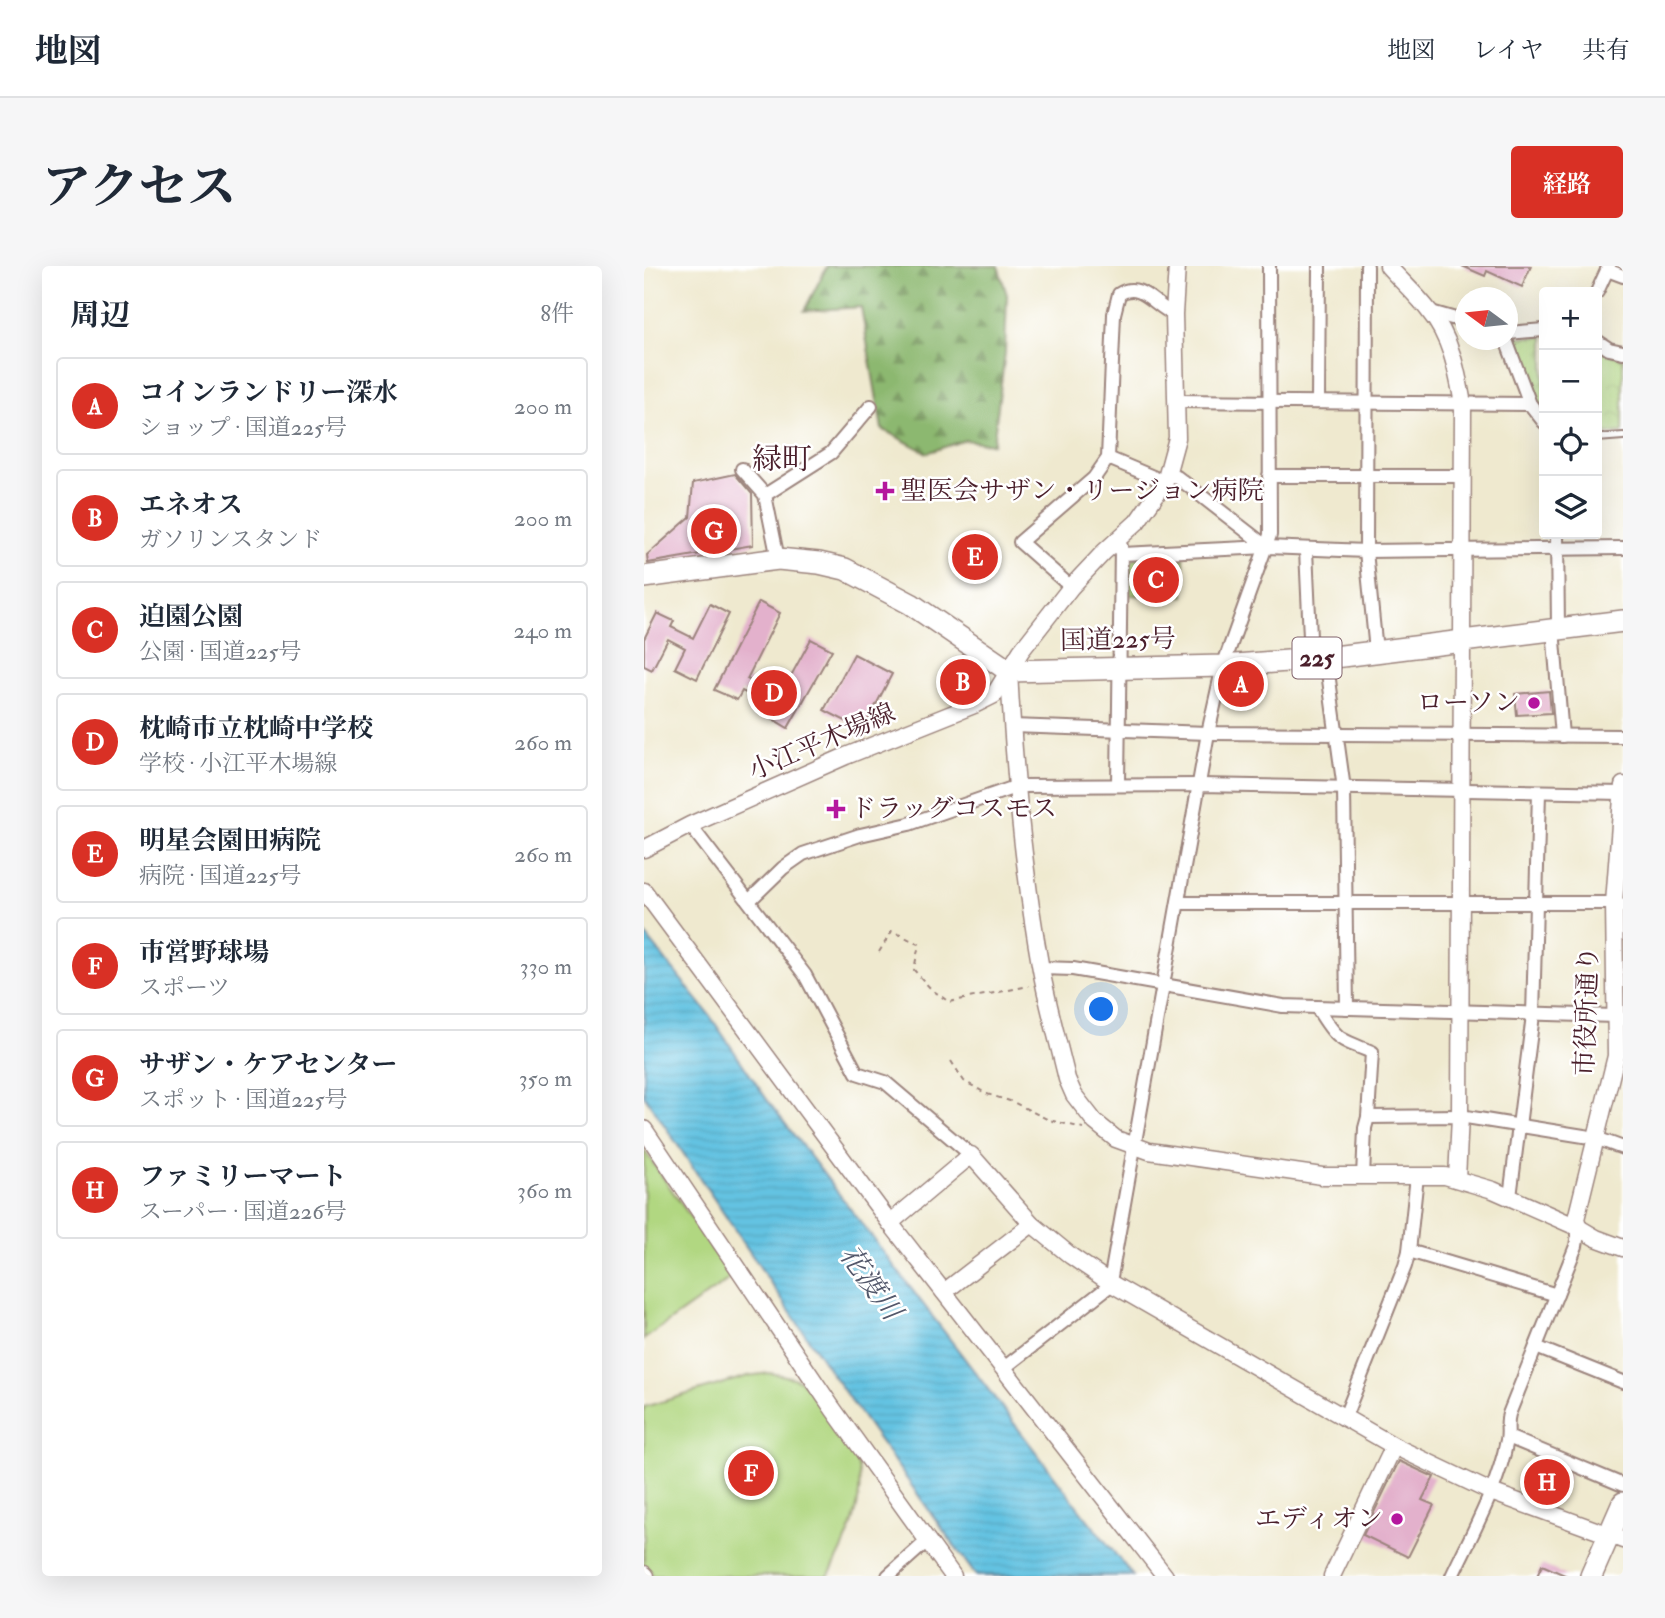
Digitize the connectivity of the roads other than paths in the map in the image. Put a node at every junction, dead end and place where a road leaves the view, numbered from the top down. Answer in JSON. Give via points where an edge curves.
{"nodes":[{"id":1,"x":1177,"y":266,"type":"edge"},
{"id":2,"x":1269,"y":266,"type":"edge"},
{"id":3,"x":1319,"y":266,"type":"edge"},
{"id":4,"x":1367,"y":266,"type":"edge"},
{"id":5,"x":1388,"y":266,"type":"edge"},
{"id":6,"x":1608,"y":268,"type":"edge"},
{"id":7,"x":1623,"y":276,"type":"edge"},
{"id":8,"x":1599,"y":287,"type":"edge"},
{"id":9,"x":1431,"y":312,"type":"junction"},
{"id":10,"x":1174,"y":314,"type":"junction"},
{"id":11,"x":1455,"y":319,"type":"edge"},
{"id":12,"x":1539,"y":330,"type":"edge"},
{"id":13,"x":1518,"y":332,"type":"edge"},
{"id":14,"x":1602,"y":344,"type":"edge"},
{"id":15,"x":1510,"y":350,"type":"edge"},
{"id":16,"x":1623,"y":352,"type":"edge"},
{"id":17,"x":1177,"y":401,"type":"junction"},
{"id":18,"x":1268,"y":402,"type":"junction"},
{"id":19,"x":1318,"y":402,"type":"junction"},
{"id":20,"x":1366,"y":403,"type":"junction"},
{"id":21,"x":1463,"y":404,"type":"junction"},
{"id":22,"x":1530,"y":404,"type":"junction"},
{"id":23,"x":871,"y":406,"type":"dead end"},
{"id":24,"x":1539,"y":416,"type":"edge"},
{"id":25,"x":1623,"y":436,"type":"edge"},
{"id":26,"x":1602,"y":438,"type":"edge"},
{"id":27,"x":1108,"y":458,"type":"junction"},
{"id":28,"x":742,"y":469,"type":"dead end"},
{"id":29,"x":1269,"y":476,"type":"junction"},
{"id":30,"x":1365,"y":476,"type":"junction"},
{"id":31,"x":1464,"y":476,"type":"junction"},
{"id":32,"x":1167,"y":478,"type":"junction"},
{"id":33,"x":765,"y":495,"type":"junction"},
{"id":34,"x":1557,"y":539,"type":"edge"},
{"id":35,"x":1121,"y":546,"type":"junction"},
{"id":36,"x":1267,"y":547,"type":"junction"},
{"id":37,"x":1623,"y":548,"type":"edge"},
{"id":38,"x":1306,"y":550,"type":"junction"},
{"id":39,"x":1557,"y":550,"type":"junction"},
{"id":40,"x":1366,"y":551,"type":"junction"},
{"id":41,"x":1463,"y":551,"type":"junction"},
{"id":42,"x":778,"y":559,"type":"junction"},
{"id":43,"x":645,"y":574,"type":"edge"},
{"id":44,"x":1071,"y":587,"type":"junction"},
{"id":45,"x":1623,"y":621,"type":"edge"},
{"id":46,"x":1556,"y":628,"type":"junction"},
{"id":47,"x":1462,"y":639,"type":"junction"},
{"id":48,"x":1376,"y":651,"type":"junction"},
{"id":49,"x":1319,"y":658,"type":"junction"},
{"id":50,"x":1223,"y":666,"type":"junction"},
{"id":51,"x":1118,"y":668,"type":"junction"},
{"id":52,"x":1009,"y":671,"type":"junction"},
{"id":53,"x":1012,"y":726,"type":"junction"},
{"id":54,"x":1117,"y":730,"type":"junction"},
{"id":55,"x":1208,"y":733,"type":"junction"},
{"id":56,"x":1336,"y":733,"type":"junction"},
{"id":57,"x":1461,"y":736,"type":"junction"},
{"id":58,"x":1563,"y":736,"type":"junction"},
{"id":59,"x":1623,"y":736,"type":"edge"},
{"id":60,"x":1118,"y":784,"type":"junction"},
{"id":61,"x":1200,"y":785,"type":"junction"},
{"id":62,"x":1018,"y":786,"type":"junction"},
{"id":63,"x":1344,"y":789,"type":"junction"},
{"id":64,"x":1622,"y":789,"type":"edge"},
{"id":65,"x":1460,"y":792,"type":"junction"},
{"id":66,"x":1539,"y":792,"type":"junction"},
{"id":67,"x":690,"y":825,"type":"junction"},
{"id":68,"x":644,"y":849,"type":"edge"},
{"id":69,"x":644,"y":891,"type":"edge"},
{"id":70,"x":749,"y":901,"type":"junction"},
{"id":71,"x":1347,"y":901,"type":"junction"},
{"id":72,"x":1535,"y":902,"type":"junction"},
{"id":73,"x":1178,"y":903,"type":"junction"},
{"id":74,"x":1460,"y":903,"type":"junction"},
{"id":75,"x":1619,"y":905,"type":"edge"},
{"id":76,"x":1619,"y":955,"type":"edge"},
{"id":77,"x":1043,"y":975,"type":"junction"},
{"id":78,"x":1163,"y":985,"type":"junction"},
{"id":79,"x":1318,"y":1009,"type":"junction"},
{"id":80,"x":1346,"y":1009,"type":"junction"},
{"id":81,"x":1460,"y":1010,"type":"junction"},
{"id":82,"x":1533,"y":1015,"type":"junction"},
{"id":83,"x":1619,"y":1017,"type":"edge"},
{"id":84,"x":1460,"y":1116,"type":"junction"},
{"id":85,"x":1368,"y":1118,"type":"junction"},
{"id":86,"x":1520,"y":1127,"type":"junction"},
{"id":87,"x":644,"y":1129,"type":"edge"},
{"id":88,"x":1596,"y":1138,"type":"junction"},
{"id":89,"x":1134,"y":1147,"type":"junction"},
{"id":90,"x":1623,"y":1148,"type":"edge"},
{"id":91,"x":971,"y":1156,"type":"junction"},
{"id":92,"x":1417,"y":1176,"type":"junction"},
{"id":93,"x":1363,"y":1177,"type":"junction"},
{"id":94,"x":1457,"y":1179,"type":"junction"},
{"id":95,"x":1510,"y":1197,"type":"junction"},
{"id":96,"x":890,"y":1223,"type":"junction"},
{"id":97,"x":1032,"y":1224,"type":"junction"},
{"id":98,"x":1579,"y":1228,"type":"junction"},
{"id":99,"x":1623,"y":1248,"type":"edge"},
{"id":100,"x":1409,"y":1251,"type":"junction"},
{"id":101,"x":1111,"y":1283,"type":"junction"},
{"id":102,"x":944,"y":1292,"type":"junction"},
{"id":103,"x":1557,"y":1295,"type":"junction"},
{"id":104,"x":1536,"y":1347,"type":"junction"},
{"id":105,"x":1004,"y":1368,"type":"junction"},
{"id":106,"x":1623,"y":1382,"type":"edge"},
{"id":107,"x":1344,"y":1419,"type":"junction"},
{"id":108,"x":1508,"y":1437,"type":"junction"},
{"id":109,"x":1394,"y":1446,"type":"junction"},
{"id":110,"x":1623,"y":1485,"type":"edge"},
{"id":111,"x":1491,"y":1492,"type":"junction"},
{"id":112,"x":1623,"y":1503,"type":"edge"},
{"id":113,"x":1616,"y":1538,"type":"edge"},
{"id":114,"x":927,"y":1541,"type":"junction"},
{"id":115,"x":888,"y":1576,"type":"edge"},
{"id":116,"x":953,"y":1576,"type":"edge"},
{"id":117,"x":1165,"y":1576,"type":"edge"},
{"id":118,"x":1332,"y":1576,"type":"edge"},
{"id":119,"x":1452,"y":1576,"type":"edge"},
{"id":120,"x":1591,"y":1576,"type":"edge"}],
"edges":[{"from":1,"to":10,"type":"street","name":"小江平木場線"},
{"from":2,"to":18,"type":"street"},
{"from":3,"to":19,"type":"street"},
{"from":4,"to":20,"type":"street"},
{"from":5,"to":9,"type":"street"},
{"from":6,"to":7,"type":"street"},
{"from":6,"to":8,"type":"street"},
{"from":9,"to":11,"type":"street"},
{"from":9,"to":21,"type":"street","via":[[1457,367]]},
{"from":10,"to":17,"type":"street","name":"小江平木場線"},
{"from":10,"to":27,"type":"street","via":[[1139,290],[1119,294],[1114,314]]},
{"from":12,"to":13,"type":"street"},
{"from":14,"to":16,"type":"street"},
{"from":15,"to":22,"type":"street"},
{"from":17,"to":18,"type":"street"},
{"from":17,"to":32,"type":"street","name":"小江平木場線","via":[[1177,438]]},
{"from":18,"to":19,"type":"street"},
{"from":18,"to":29,"type":"street"},
{"from":19,"to":20,"type":"street"},
{"from":20,"to":21,"type":"street"},
{"from":20,"to":30,"type":"street"},
{"from":21,"to":22,"type":"street"},
{"from":21,"to":31,"type":"street"},
{"from":22,"to":24,"type":"street"},
{"from":23,"to":33,"type":"street","via":[[831,453]]},
{"from":25,"to":26,"type":"lane"},
{"from":27,"to":32,"type":"street"},
{"from":27,"to":44,"type":"street","via":[[1094,478],[1020,542]]},
{"from":28,"to":33,"type":"street"},
{"from":29,"to":30,"type":"street"},
{"from":29,"to":36,"type":"street"},
{"from":30,"to":31,"type":"street"},
{"from":30,"to":40,"type":"street"},
{"from":31,"to":41,"type":"street"},
{"from":32,"to":35,"type":"street","name":"小江平木場線"},
{"from":32,"to":36,"type":"street","via":[[1177,477]]},
{"from":33,"to":42,"type":"street"},
{"from":34,"to":39,"type":"street"},
{"from":35,"to":36,"type":"street"},
{"from":35,"to":44,"type":"street","name":"小江平木場線","via":[[1104,552]]},
{"from":35,"to":51,"type":"street"},
{"from":36,"to":38,"type":"street"},
{"from":36,"to":50,"type":"street"},
{"from":37,"to":39,"type":"street"},
{"from":38,"to":40,"type":"street"},
{"from":38,"to":49,"type":"street"},
{"from":39,"to":41,"type":"street"},
{"from":39,"to":46,"type":"street"},
{"from":40,"to":41,"type":"street"},
{"from":40,"to":48,"type":"street"},
{"from":41,"to":47,"type":"street"},
{"from":42,"to":43,"type":"highway"},
{"from":42,"to":52,"type":"highway","via":[[819,563],[865,578]]},
{"from":44,"to":52,"type":"street","name":"小江平木場線"},
{"from":45,"to":46,"type":"highway","name":"国道225号","number":"225"},
{"from":46,"to":47,"type":"highway","name":"国道225号","number":"225"},
{"from":46,"to":58,"type":"street"},
{"from":47,"to":48,"type":"highway","name":"国道225号","number":"225"},
{"from":47,"to":57,"type":"street"},
{"from":48,"to":49,"type":"highway","name":"国道225号","number":"225"},
{"from":49,"to":50,"type":"highway","name":"国道225号","number":"225"},
{"from":49,"to":56,"type":"street"},
{"from":50,"to":51,"type":"highway","name":"国道225号","number":"225"},
{"from":50,"to":55,"type":"street"},
{"from":51,"to":52,"type":"highway","name":"国道225号","number":"225"},
{"from":51,"to":54,"type":"street"},
{"from":52,"to":53,"type":"street"},
{"from":52,"to":67,"type":"street","name":"小江平木場線","via":[[994,695],[974,705]]},
{"from":53,"to":54,"type":"street"},
{"from":53,"to":62,"type":"street"},
{"from":54,"to":55,"type":"street"},
{"from":54,"to":60,"type":"street"},
{"from":55,"to":56,"type":"street"},
{"from":55,"to":61,"type":"street"},
{"from":56,"to":57,"type":"street"},
{"from":56,"to":63,"type":"street"},
{"from":57,"to":58,"type":"street"},
{"from":57,"to":65,"type":"street"},
{"from":58,"to":59,"type":"street"},
{"from":60,"to":61,"type":"street"},
{"from":60,"to":62,"type":"street"},
{"from":61,"to":63,"type":"street"},
{"from":61,"to":73,"type":"street"},
{"from":62,"to":70,"type":"street","via":[[803,854]]},
{"from":62,"to":77,"type":"street"},
{"from":63,"to":65,"type":"street"},
{"from":63,"to":71,"type":"street"},
{"from":64,"to":66,"type":"street"},
{"from":64,"to":75,"type":"street","name":"市役所通り"},
{"from":65,"to":66,"type":"street"},
{"from":65,"to":74,"type":"street"},
{"from":66,"to":72,"type":"street"},
{"from":67,"to":68,"type":"street","name":"小江平木場線"},
{"from":67,"to":70,"type":"street"},
{"from":69,"to":96,"type":"street"},
{"from":70,"to":91,"type":"street","via":[[805,975],[857,1073],[885,1082]]},
{"from":71,"to":73,"type":"street"},
{"from":71,"to":74,"type":"street"},
{"from":71,"to":80,"type":"street"},
{"from":72,"to":74,"type":"street"},
{"from":72,"to":75,"type":"street"},
{"from":72,"to":82,"type":"street"},
{"from":73,"to":78,"type":"street"},
{"from":74,"to":81,"type":"street"},
{"from":75,"to":76,"type":"street","name":"市役所通り"},
{"from":76,"to":83,"type":"street","name":"市役所通り"},
{"from":77,"to":78,"type":"street","via":[[1073,969]]},
{"from":77,"to":89,"type":"street","via":[[1074,1095],[1095,1122]]},
{"from":78,"to":79,"type":"street"},
{"from":78,"to":89,"type":"street"},
{"from":79,"to":80,"type":"street"},
{"from":79,"to":85,"type":"street","via":[[1339,1039],[1372,1052]]},
{"from":80,"to":81,"type":"street"},
{"from":81,"to":82,"type":"street"},
{"from":81,"to":84,"type":"street"},
{"from":82,"to":83,"type":"street"},
{"from":82,"to":86,"type":"street"},
{"from":83,"to":88,"type":"street","name":"市役所通り","via":[[1613,1074]]},
{"from":84,"to":85,"type":"street"},
{"from":84,"to":86,"type":"street"},
{"from":84,"to":94,"type":"street"},
{"from":85,"to":93,"type":"street"},
{"from":86,"to":88,"type":"street"},
{"from":86,"to":95,"type":"street"},
{"from":87,"to":114,"type":"street"},
{"from":88,"to":90,"type":"street"},
{"from":88,"to":98,"type":"street","name":"市役所通り","via":[[1577,1209]]},
{"from":89,"to":93,"type":"street","via":[[1322,1176]]},
{"from":89,"to":101,"type":"street"},
{"from":91,"to":96,"type":"street"},
{"from":91,"to":97,"type":"street"},
{"from":92,"to":93,"type":"street"},
{"from":92,"to":94,"type":"street"},
{"from":92,"to":100,"type":"street"},
{"from":94,"to":95,"type":"street"},
{"from":95,"to":98,"type":"street"},
{"from":96,"to":102,"type":"street"},
{"from":97,"to":101,"type":"street"},
{"from":97,"to":102,"type":"street"},
{"from":98,"to":99,"type":"street"},
{"from":98,"to":103,"type":"street"},
{"from":100,"to":103,"type":"street"},
{"from":100,"to":107,"type":"street"},
{"from":101,"to":105,"type":"street"},
{"from":101,"to":107,"type":"street"},
{"from":102,"to":105,"type":"street"},
{"from":103,"to":104,"type":"street"},
{"from":104,"to":106,"type":"street"},
{"from":104,"to":108,"type":"street","via":[[1509,1414]]},
{"from":105,"to":117,"type":"street"},
{"from":107,"to":109,"type":"street"},
{"from":108,"to":110,"type":"street"},
{"from":108,"to":111,"type":"street"},
{"from":109,"to":111,"type":"street"},
{"from":109,"to":118,"type":"street"},
{"from":111,"to":113,"type":"street"},
{"from":111,"to":119,"type":"street"},
{"from":112,"to":113,"type":"highway"},
{"from":113,"to":120,"type":"highway"},
{"from":114,"to":115,"type":"street"},
{"from":114,"to":116,"type":"street"}]}
